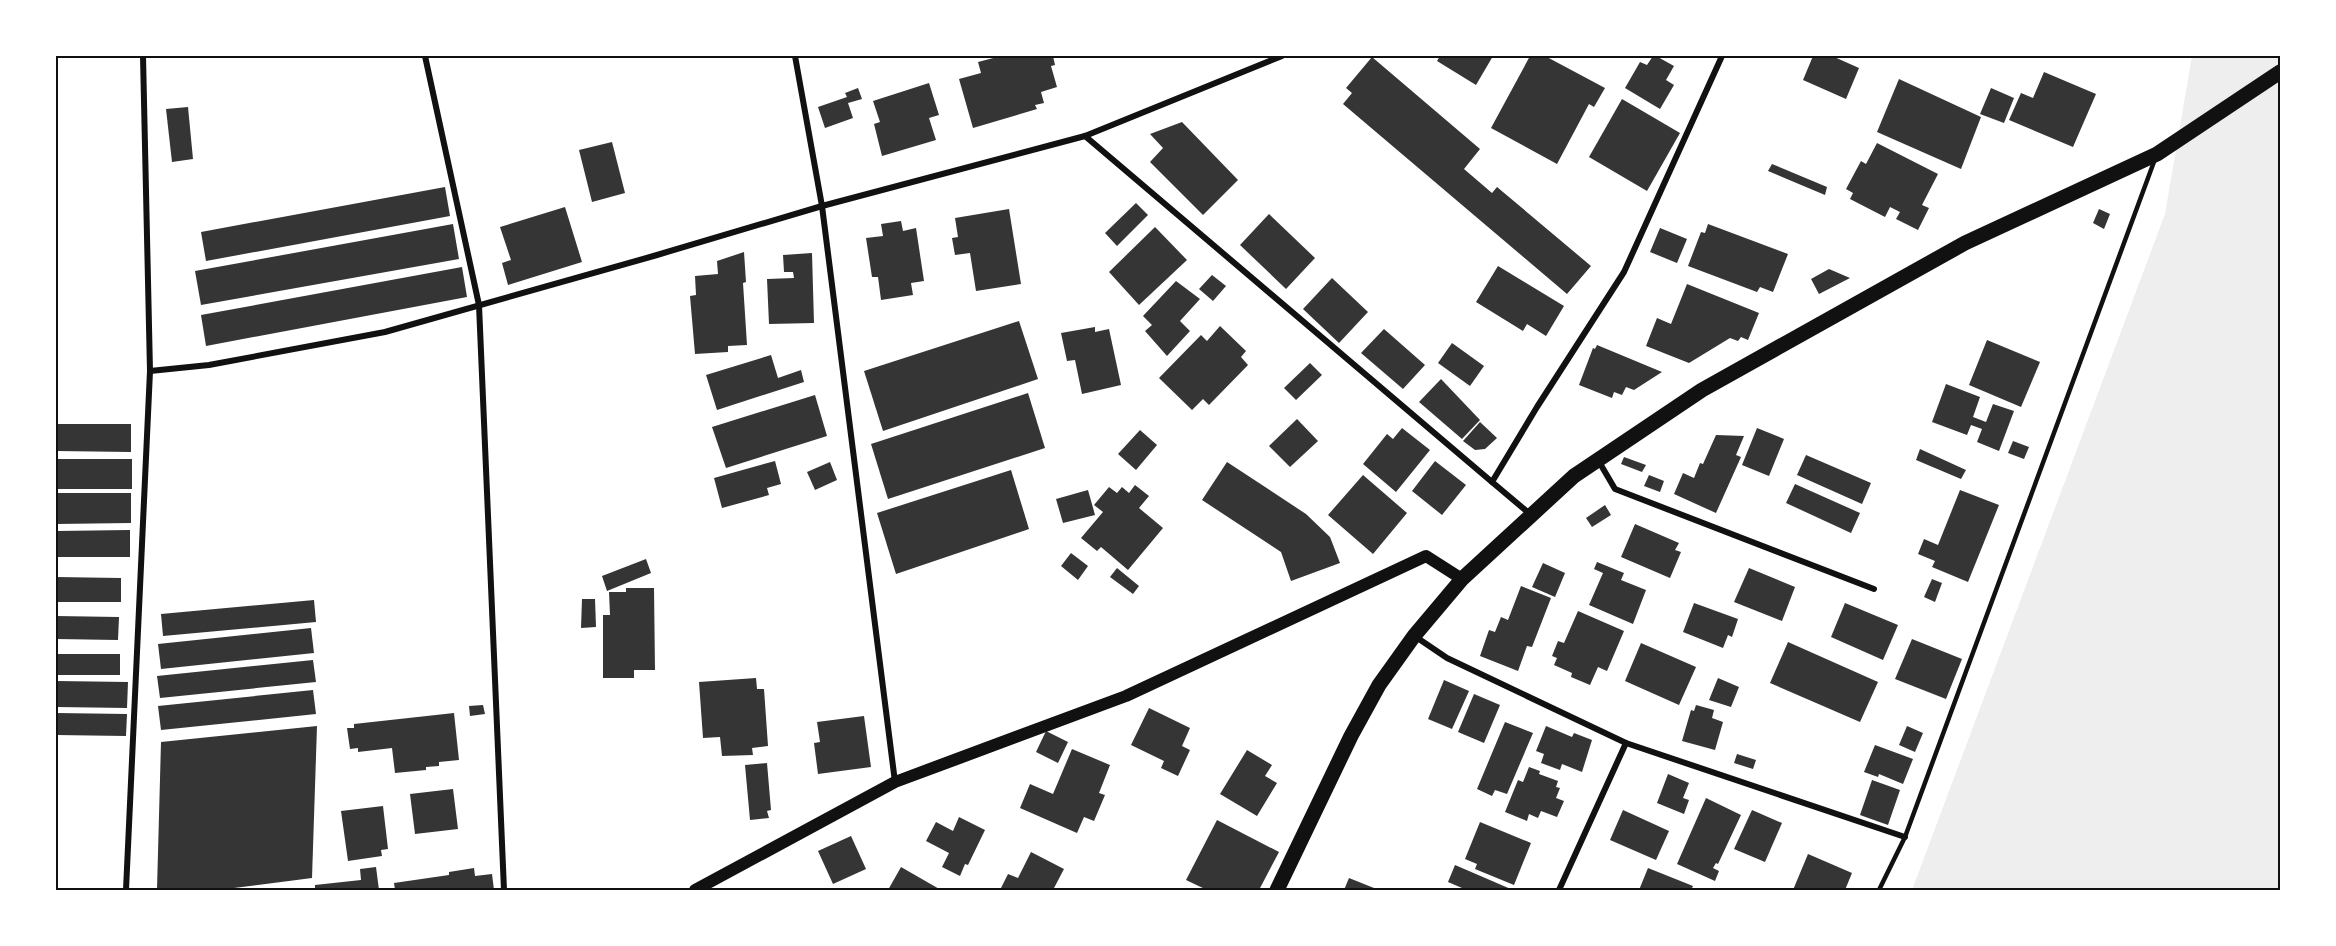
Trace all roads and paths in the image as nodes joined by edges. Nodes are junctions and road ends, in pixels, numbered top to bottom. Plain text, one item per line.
1 (143, 56) edge
2 (425, 56) edge
3 (795, 56) edge
4 (1282, 56) edge
5 (1722, 56) edge
6 (2280, 72) edge
7 (1086, 136) junction
8 (2157, 154) junction
9 (822, 206) junction
10 (478, 305) junction
11 (150, 371) junction
12 (1598, 460) junction
13 (1492, 482) junction
14 (1530, 514) junction
15 (1462, 579) junction
16 (1874, 589) dead end
17 (1414, 636) junction
18 (1626, 743) junction
19 (895, 782) junction
20 (1905, 837) junction
21 (126, 891) edge
22 (504, 891) edge
23 (695, 891) edge
24 (1277, 891) edge
25 (1559, 891) edge
26 (1880, 891) edge

1 - 11 street
2 - 10 street
3 - 9 street
4 - 7 street
5 - 13 street
6 - 8 main road
7 - 9 street
7 - 13 street
8 - 12 main road
8 - 20 lane
9 - 10 street
9 - 19 street
10 - 11 street
10 - 22 street
11 - 21 street
12 - 14 main road
12 - 16 street
13 - 14 street
14 - 15 main road
15 - 17 main road
15 - 19 main road
17 - 18 street
17 - 24 main road
18 - 20 street
18 - 25 street
19 - 23 main road
20 - 26 lane

